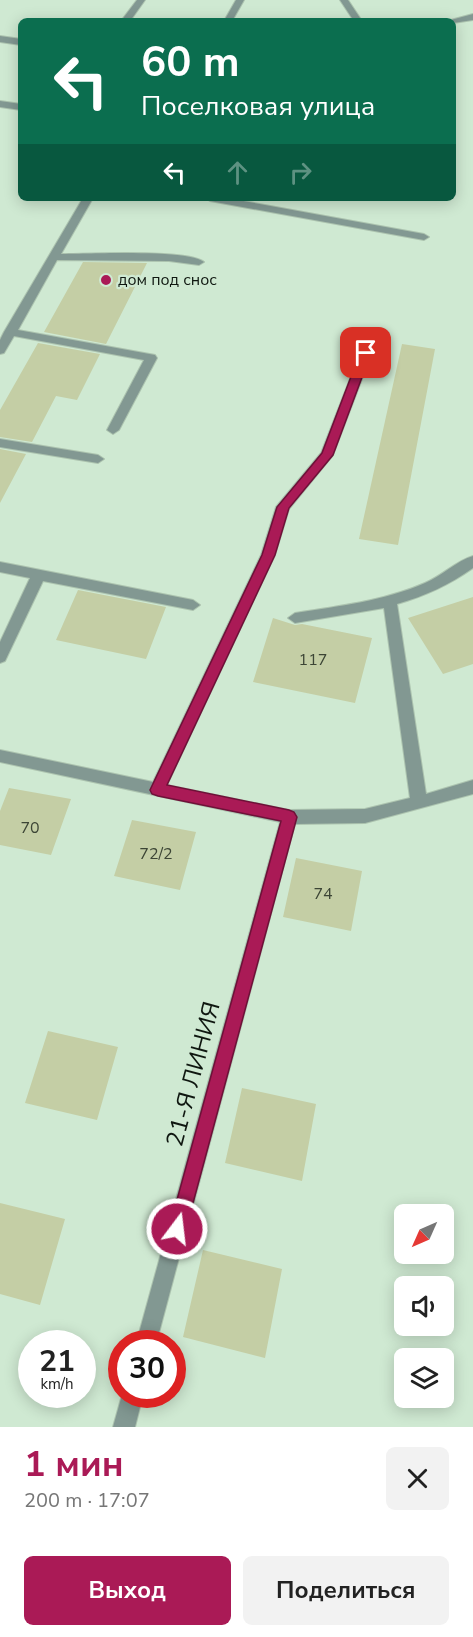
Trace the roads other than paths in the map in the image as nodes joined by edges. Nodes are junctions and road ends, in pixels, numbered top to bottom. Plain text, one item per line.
1 (141, 0) edge
2 (240, 0) edge
3 (344, 0) edge
4 (473, 17) edge
5 (127, 18) edge
6 (230, 18) edge
7 (356, 18) edge
8 (456, 20) edge
9 (0, 39) edge
10 (18, 42) edge
11 (0, 104) edge
12 (18, 107) edge
13 (86, 201) edge
14 (226, 201) edge
15 (424, 237) dead end
16 (54, 257) junction
17 (199, 262) dead end
18 (10, 332) junction
19 (0, 350) edge
20 (366, 353) dead end
21 (113, 430) dead end
22 (0, 442) edge
23 (98, 459) dead end
24 (473, 561) edge
25 (0, 567) edge
26 (39, 575) junction
27 (390, 603) junction
28 (193, 605) dead end
29 (295, 618) dead end
30 (0, 657) edge
31 (0, 756) edge
32 (473, 787) edge
33 (158, 790) junction
34 (419, 803) junction
35 (289, 817) junction
36 (150, 1330) edge
37 (129, 1408) edge
38 (124, 1427) edge

1 - 5 street
2 - 6 street
3 - 7 street
4 - 8 street
9 - 10 street
11 - 12 street
13 - 16 street
14 - 15 street
16 - 17 street
16 - 18 street
18 - 19 street
18 - 21 street
20 - 33 street
22 - 23 street
24 - 27 street
25 - 26 street
26 - 28 street
26 - 30 street
27 - 29 street
27 - 34 street
31 - 33 street
32 - 34 street
33 - 35 street
34 - 35 street
35 - 36 street, 21-Я ЛИНИЯ
37 - 38 street

